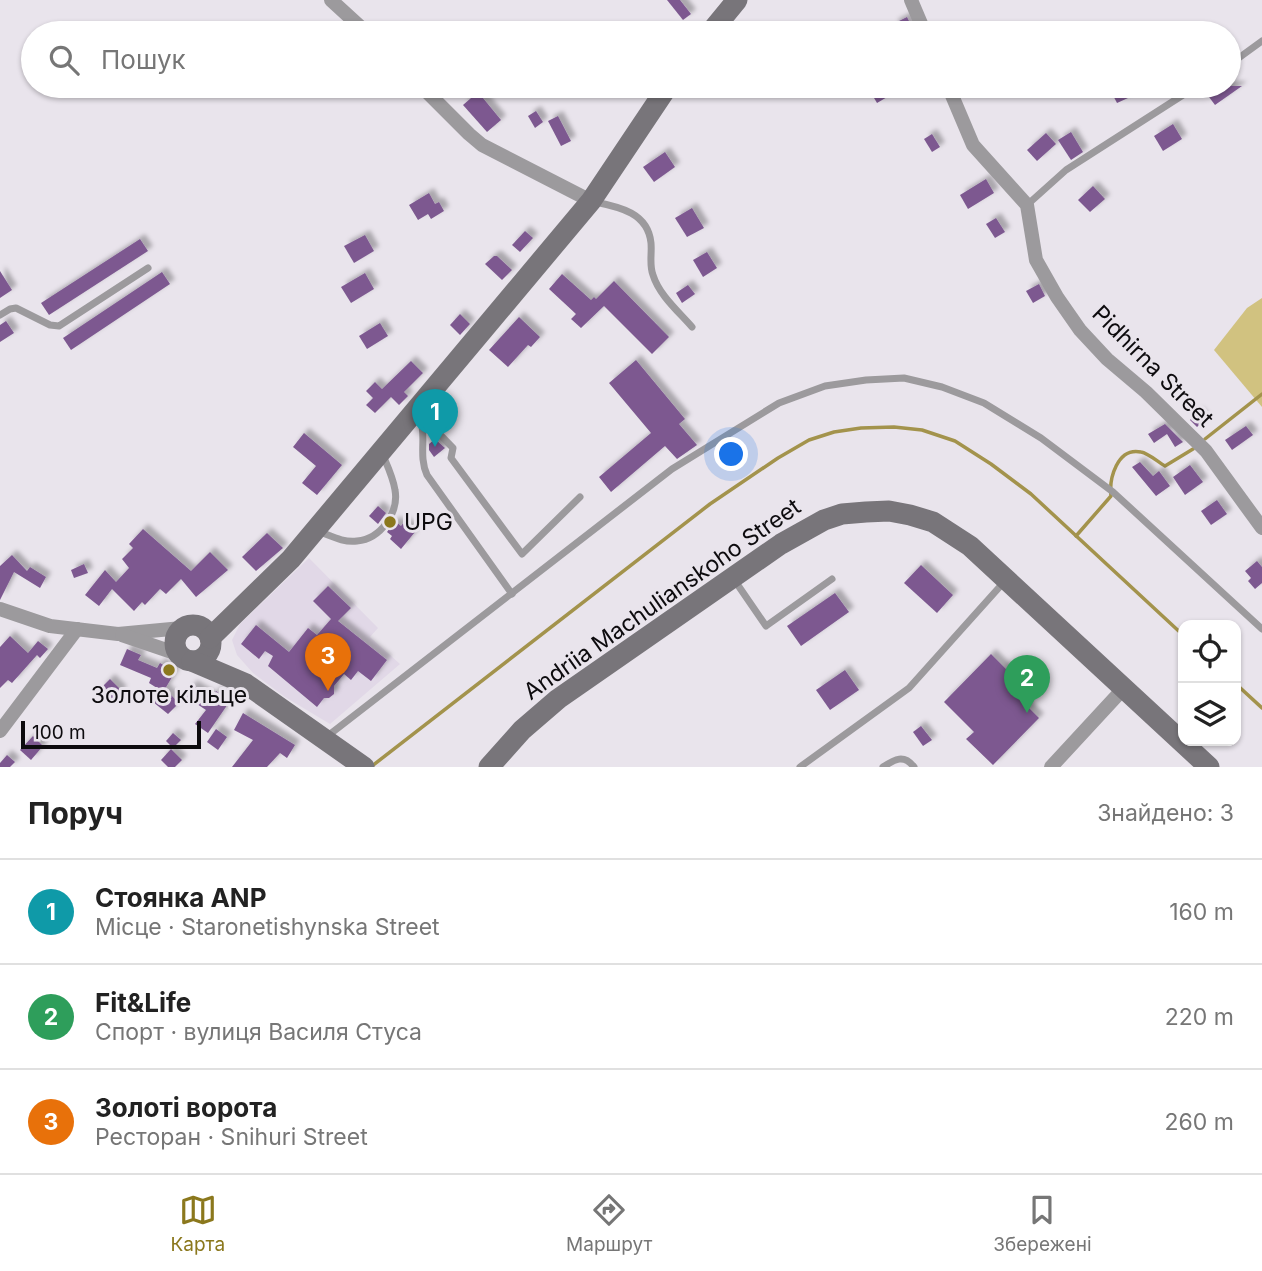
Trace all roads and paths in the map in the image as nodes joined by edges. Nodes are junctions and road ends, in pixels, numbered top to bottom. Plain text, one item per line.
1 (331, 0) edge
2 (737, 0) edge
3 (911, 0) edge
4 (354, 21) edge
5 (720, 21) edge
6 (920, 21) edge
7 (1262, 41) edge
8 (1241, 56) edge
9 (433, 98) edge
10 (660, 98) edge
11 (953, 98) edge
12 (1178, 98) edge
13 (591, 201) junction
14 (1027, 205) junction
15 (148, 268) dead end
16 (0, 315) edge
17 (692, 327) dead end
18 (416, 411) junction
19 (382, 452) junction
20 (580, 497) dead end
21 (1262, 528) edge
22 (316, 530) junction
23 (733, 578) junction
24 (832, 579) dead end
25 (1007, 579) junction
26 (512, 594) junction
27 (0, 609) edge
28 (236, 612) junction
29 (185, 626) junction
30 (77, 629) junction
31 (1262, 629) edge
32 (117, 634) junction
33 (210, 642) junction
34 (185, 658) junction
35 (246, 684) junction
36 (1125, 688) junction
37 (0, 731) edge
38 (325, 738) junction
39 (1203, 765) edge
40 (364, 767) edge
41 (489, 767) edge
42 (800, 767) edge
43 (883, 767) edge
44 (914, 767) edge
45 (1051, 767) edge

1 - 4 street
2 - 5 main road
3 - 6 street
7 - 8 lane
9 - 13 street
10 - 13 main road
11 - 14 street
12 - 14 lane
13 - 17 lane
13 - 18 main road
14 - 21 street, Pidhirna Street
15 - 16 lane
18 - 19 main road
18 - 20 lane
18 - 26 lane
19 - 22 main road
19 - 22 lane
22 - 28 main road
23 - 24 lane
23 - 25 main road, Andriia Machulianskoho Street
23 - 41 main road, Andriia Machulianskoho Street
25 - 36 main road, Andriia Machulianskoho Street
25 - 42 lane
26 - 31 lane
26 - 38 lane
27 - 30 street
28 - 29 main road
28 - 33 main road
29 - 32 street
29 - 33 main road
29 - 34 main road
30 - 32 street
30 - 37 street
32 - 34 street
33 - 34 main road
33 - 35 main road
34 - 35 main road
35 - 38 main road
36 - 39 main road, Andriia Machulianskoho Street
36 - 45 street
38 - 40 main road
43 - 44 lane

